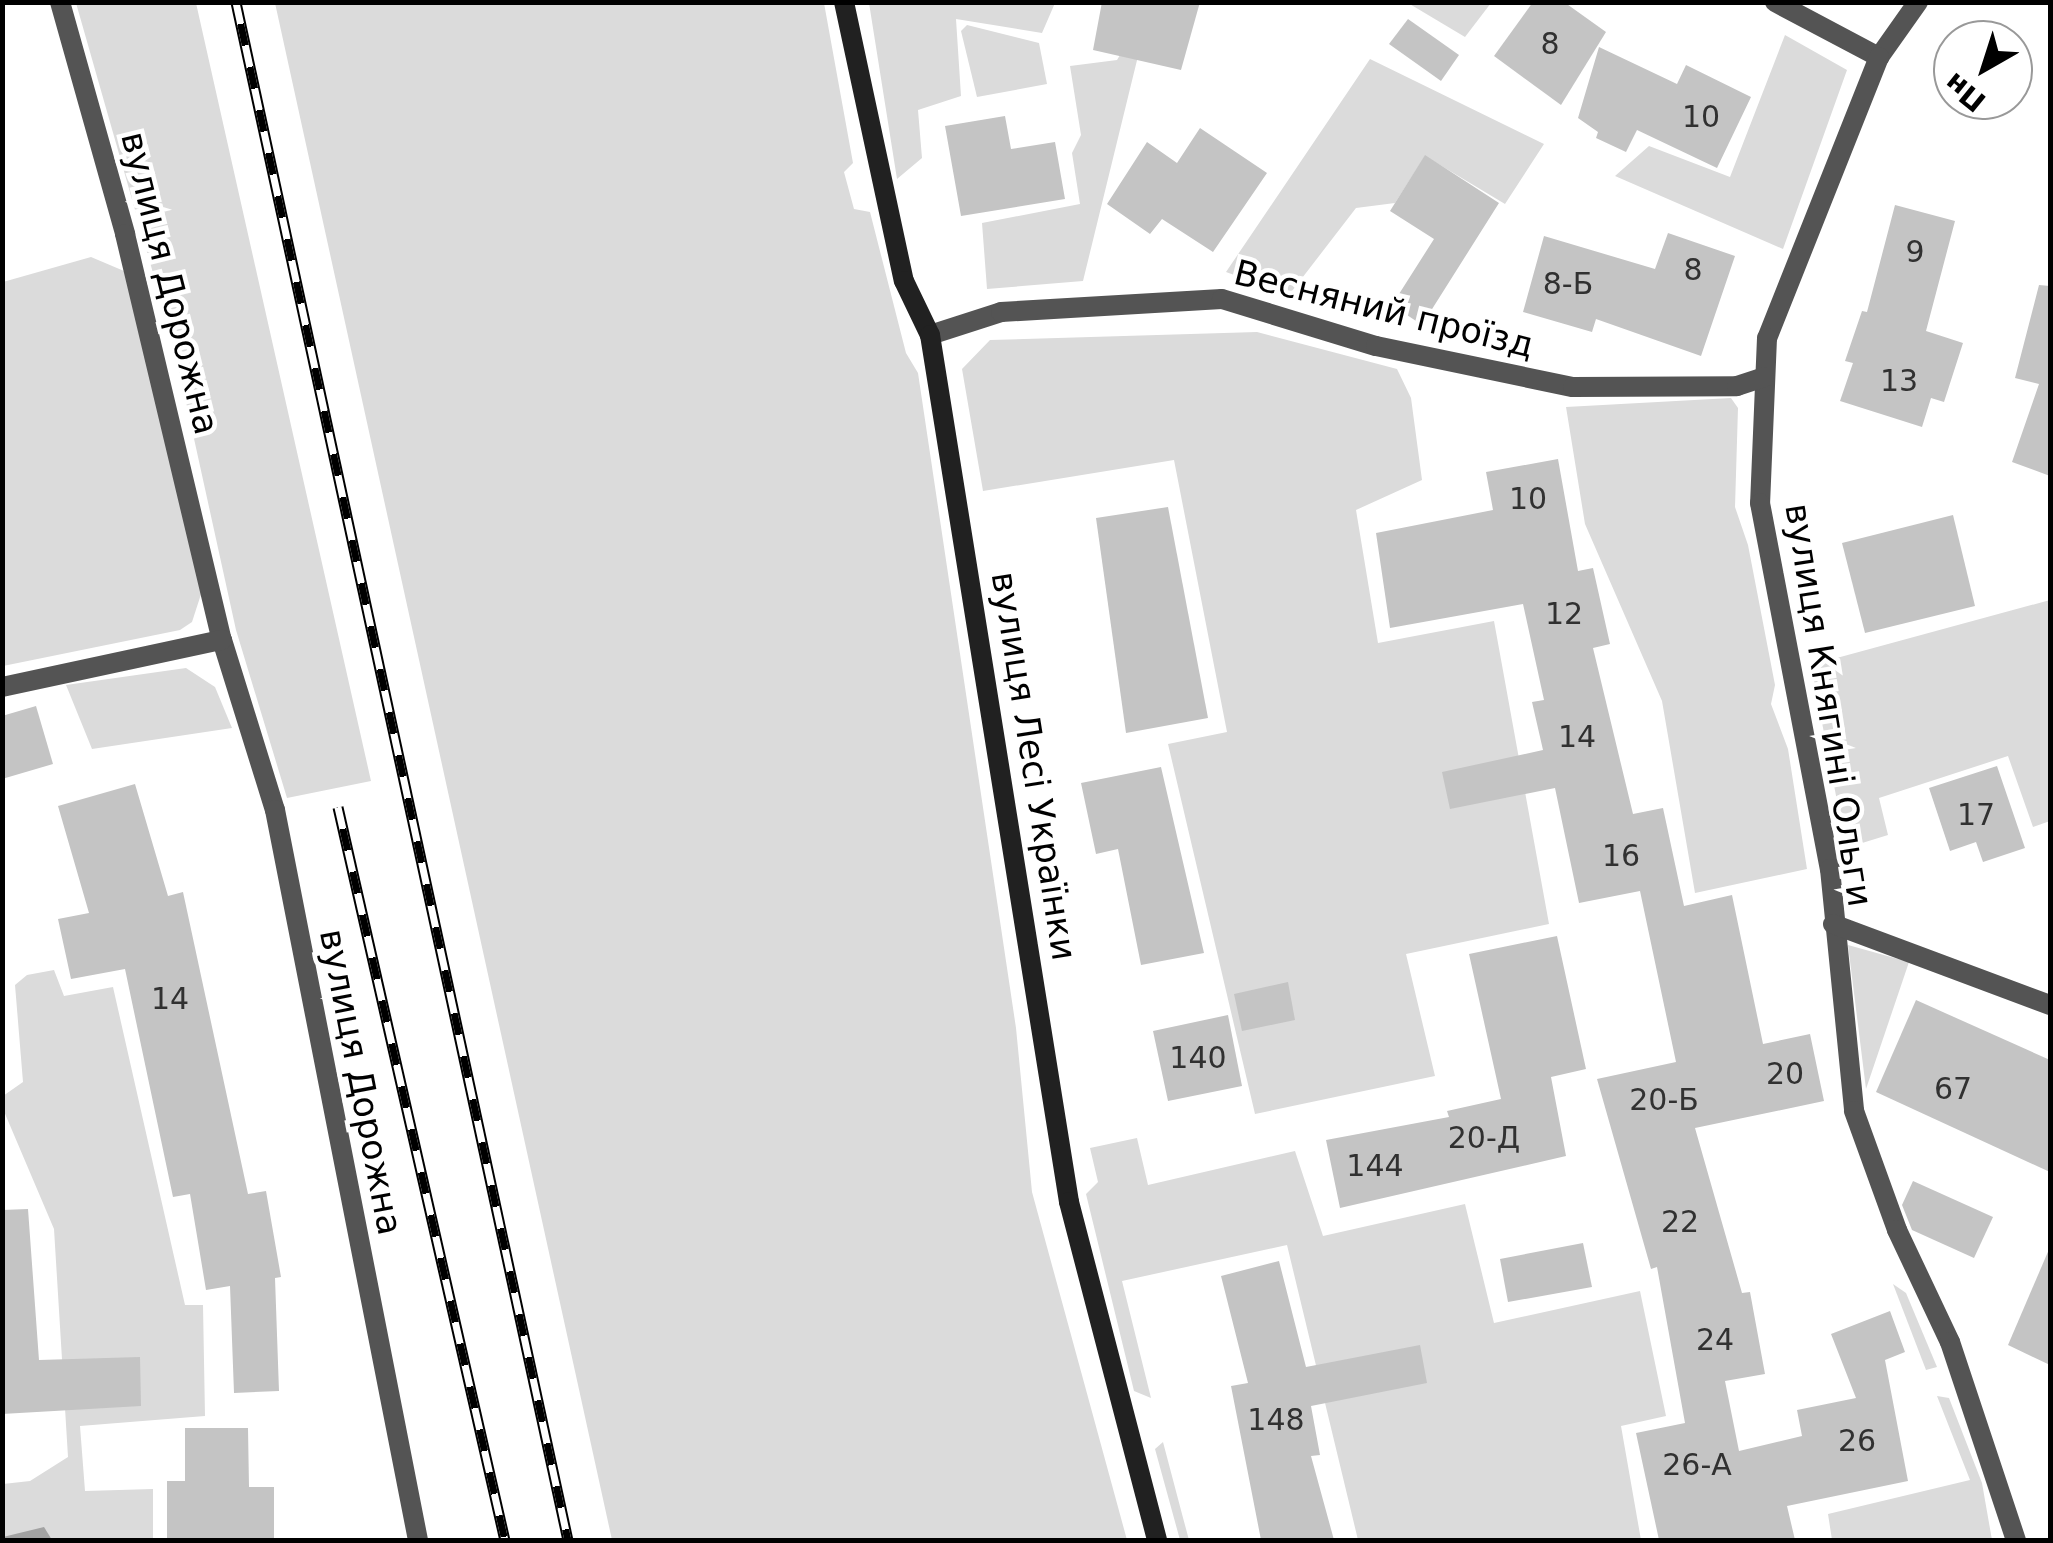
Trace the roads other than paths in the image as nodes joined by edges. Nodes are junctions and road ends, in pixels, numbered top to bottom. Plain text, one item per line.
1 (60, 2) edge
2 (844, 2) edge
3 (1775, 2) edge
4 (1918, 2) edge
5 (1878, 57) junction
6 (930, 335) junction
7 (1764, 378) junction
8 (222, 640) junction
9 (2, 687) edge
10 (1833, 924) junction
11 (2050, 1005) edge
12 (418, 1540) edge
13 (1157, 1540) edge
14 (2016, 1540) edge

1 - 8 street, вулиця Дорожна
2 - 6 street, вулиця Лесі Українки
3 - 5 street
4 - 5 street, вулиця Княгині Ольги
5 - 7 street, вулиця Княгині Ольги
6 - 7 street, Весняний проїзд
6 - 13 street, вулиця Лесі Українки
7 - 10 street, вулиця Княгині Ольги
8 - 9 street
8 - 12 street, вулиця Дорожна
10 - 11 street
10 - 14 street, вулиця Княгині Ольги

